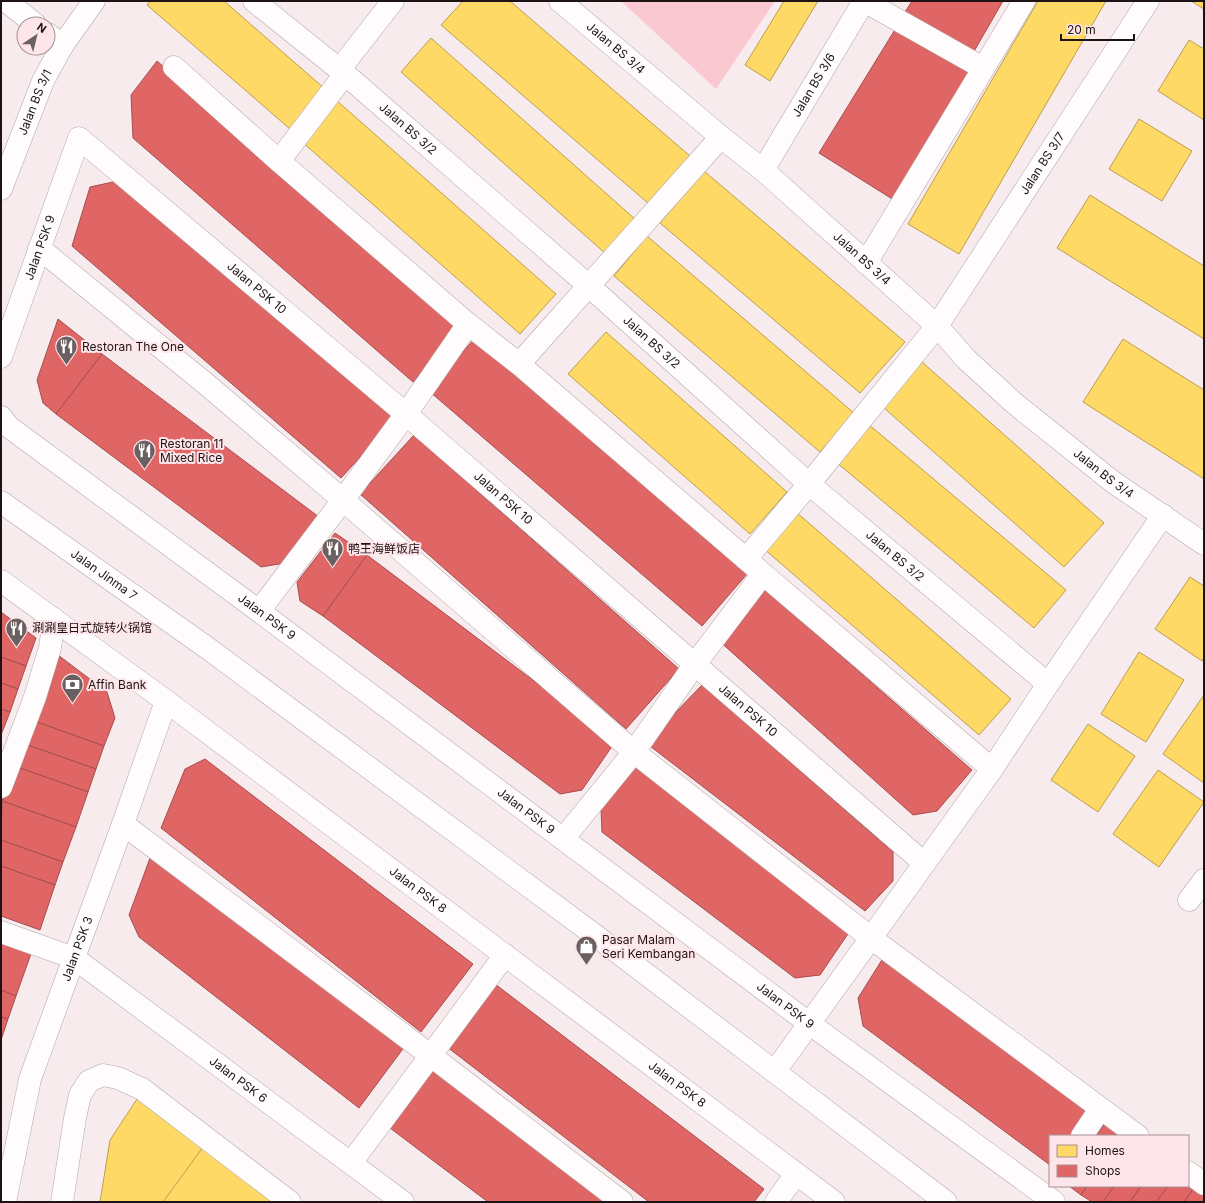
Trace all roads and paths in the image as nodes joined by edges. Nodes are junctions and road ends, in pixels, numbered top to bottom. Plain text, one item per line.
1 (6, 1) edge
2 (94, 1) edge
3 (254, 1) edge
4 (393, 1) edge
5 (560, 1) edge
6 (864, 1) edge
7 (1024, 1) edge
8 (1148, 1) edge
9 (25, 16) edge
10 (56, 39) edge
11 (50, 56) edge
12 (174, 67) dead end
13 (983, 68) junction
14 (342, 72) junction
15 (721, 137) junction
16 (78, 138) joint
17 (279, 161) junction
18 (763, 170) junction
19 (1, 189) edge
20 (39, 248) junction
21 (866, 262) junction
22 (589, 286) junction
23 (468, 324) junction
24 (937, 326) junction
25 (1, 357) edge
26 (519, 364) junction
27 (406, 414) junction
28 (1, 417) edge
29 (809, 484) junction
30 (343, 500) junction
31 (1, 502) edge
32 (1163, 515) junction
33 (1204, 544) edge
34 (746, 558) junction
35 (763, 574) junction
36 (1, 581) edge
37 (259, 611) junction
38 (54, 620) junction
39 (695, 664) junction
40 (1048, 684) junction
41 (166, 701) junction
42 (634, 752) junction
43 (992, 769) junction
44 (1, 787) edge
45 (124, 824) junction
46 (563, 839) junction
47 (924, 863) junction
48 (1204, 880) edge
49 (1190, 900) dead end
50 (1, 932) edge
51 (871, 938) junction
52 (505, 955) junction
53 (74, 958) junction
54 (810, 1024) junction
55 (430, 1055) junction
56 (775, 1071) junction
57 (1100, 1109) junction
58 (1083, 1135) edge
59 (1137, 1135) edge
60 (351, 1163) junction
61 (1189, 1173) edge
62 (796, 1174) junction
63 (1204, 1184) edge
64 (1049, 1194) edge
65 (5, 1202) edge
66 (62, 1202) edge
67 (290, 1202) edge
68 (404, 1202) edge
69 (622, 1202) edge
70 (776, 1202) edge
71 (834, 1202) edge
72 (946, 1202) edge

1 - 9 street
2 - 10 street, Jalan BS 3/1
3 - 14 street, Jalan BS 3/2
4 - 14 street
5 - 15 street, Jalan BS 3/4
6 - 13 street
6 - 18 street, Jalan BS 3/6
7 - 13 street
8 - 24 street, Jalan BS 3/7
11 - 19 street, Jalan BS 3/1
12 - 17 street
13 - 21 street
14 - 17 street
14 - 22 street, Jalan BS 3/2
15 - 18 street, Jalan BS 3/4
15 - 22 street
16 - 20 street, Jalan PSK 9
16 - 27 street, Jalan PSK 10
17 - 23 street
18 - 21 street, Jalan BS 3/4
20 - 25 street, Jalan PSK 9
20 - 30 street
21 - 24 street, Jalan BS 3/4
22 - 26 street
22 - 29 street, Jalan BS 3/2
23 - 26 street
23 - 27 street
24 - 29 street, Jalan BS 3/7
24 - 32 street, Jalan BS 3/4
26 - 34 street
27 - 30 street
27 - 39 street, Jalan PSK 10
28 - 37 street, Jalan PSK 9
29 - 34 street, Jalan BS 3/7
29 - 40 street, Jalan BS 3/2
30 - 37 street
30 - 42 street
31 - 56 street, Jalan Jinma 7
32 - 33 street, Jalan BS 3/4
32 - 40 street
34 - 35 street
35 - 39 street
35 - 43 street
36 - 38 street, Jalan PSK 8
37 - 46 street, Jalan PSK 9
38 - 41 street, Jalan PSK 8
38 - 44 street
39 - 42 street
39 - 47 street, Jalan PSK 10
40 - 43 street
41 - 45 street, Jalan PSK 3
41 - 52 street, Jalan PSK 8
42 - 46 street
42 - 51 street
43 - 47 street
45 - 53 street, Jalan PSK 3
45 - 55 street
46 - 54 street, Jalan PSK 9
47 - 51 street
48 - 49 street
50 - 53 street, Jalan PSK 6
51 - 54 street
51 - 57 street
52 - 55 street
52 - 62 street, Jalan PSK 8
53 - 60 street, Jalan PSK 6
53 - 65 street, Jalan PSK 3
54 - 56 street
54 - 64 street, Jalan PSK 9
55 - 60 street
55 - 69 street
56 - 72 street, Jalan Jinma 7
57 - 58 street
57 - 59 street
60 - 68 street, Jalan PSK 6
61 - 63 street
62 - 70 street
62 - 71 street, Jalan PSK 8
66 - 67 street

